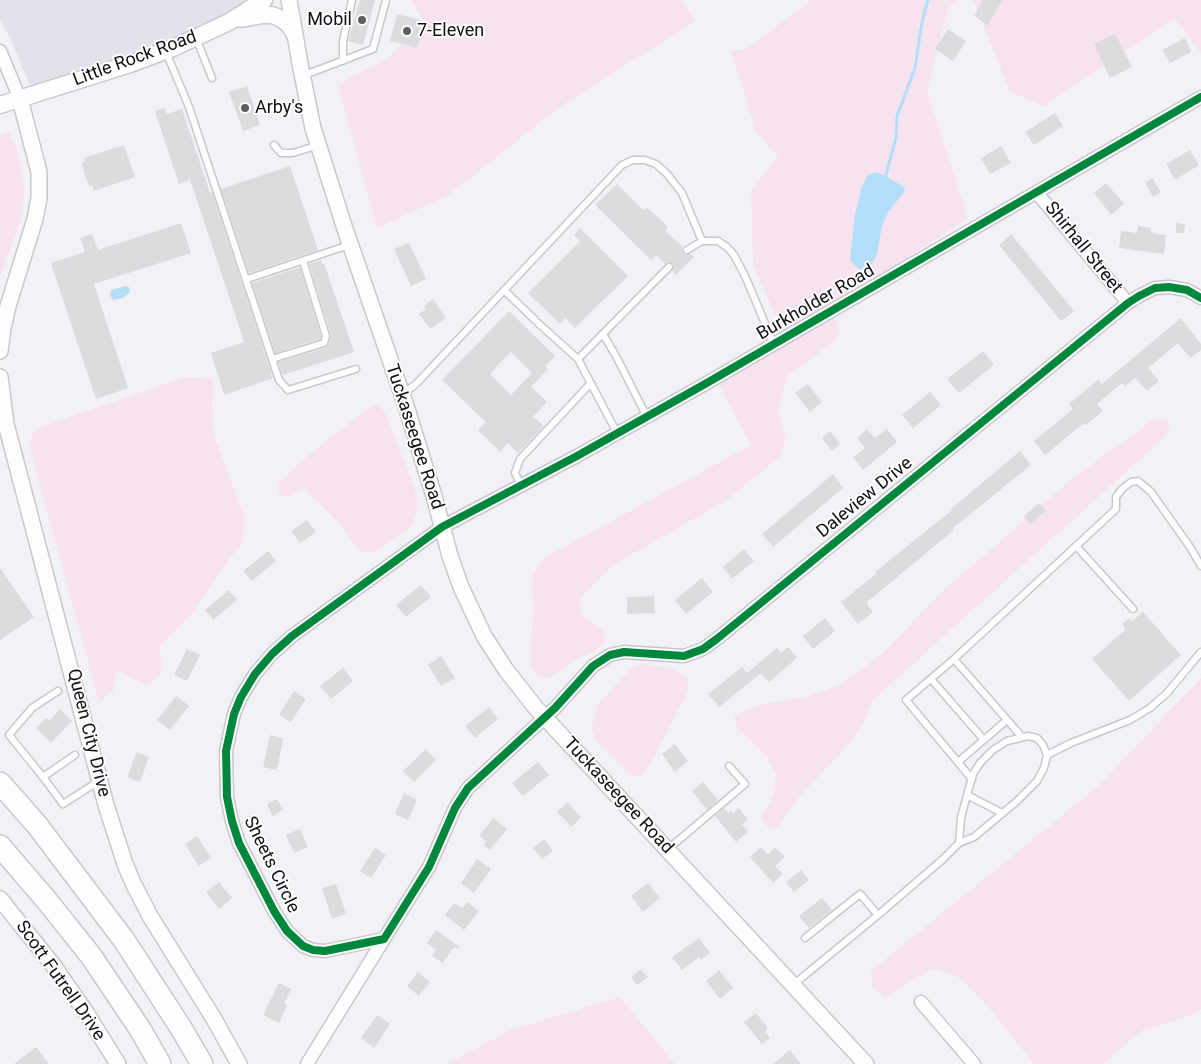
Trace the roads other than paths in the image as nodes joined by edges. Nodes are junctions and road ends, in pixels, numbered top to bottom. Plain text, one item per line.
1 (264, 0) edge
2 (289, 0) edge
3 (352, 0) edge
4 (386, 0) edge
5 (229, 22) junction
6 (294, 33) junction
7 (196, 38) junction
8 (165, 51) junction
9 (0, 52) edge
10 (343, 61) junction
11 (302, 76) junction
12 (212, 78) dead end
13 (1201, 97) edge
14 (20, 98) junction
15 (0, 105) edge
16 (274, 145) dead end
17 (319, 145) junction
18 (1037, 193) junction
19 (702, 241) junction
20 (351, 245) junction
21 (687, 250) dead end
22 (303, 260) junction
23 (669, 267) dead end
24 (247, 279) junction
25 (504, 290) junction
26 (1201, 298) edge
27 (1128, 303) junction
28 (603, 334) junction
29 (774, 345) junction
30 (0, 351) edge
31 (272, 359) junction
32 (578, 359) junction
33 (356, 368) dead end
34 (0, 377) edge
35 (590, 384) junction
36 (402, 395) junction
37 (647, 417) junction
38 (617, 433) junction
39 (521, 485) junction
40 (442, 527) junction
41 (1076, 546) junction
42 (1201, 566) edge
43 (1133, 610) dead end
44 (1201, 652) edge
45 (954, 659) junction
46 (931, 679) junction
47 (58, 692) dead end
48 (544, 717) junction
49 (1007, 720) junction
50 (1022, 737) junction
51 (984, 740) junction
52 (75, 755) dead end
53 (1047, 755) junction
54 (958, 762) junction
55 (729, 766) dead end
56 (43, 777) junction
57 (972, 779) junction
58 (100, 780) junction
59 (0, 783) edge
60 (967, 795) junction
61 (1002, 814) junction
62 (959, 842) junction
63 (0, 846) edge
64 (667, 850) junction
65 (0, 899) edge
66 (878, 915) junction
67 (805, 938) dead end
68 (384, 939) junction
69 (793, 985) junction
70 (920, 1002) dead end
71 (966, 1061) edge
72 (118, 1064) edge
73 (160, 1064) edge
74 (202, 1064) edge
75 (239, 1064) edge
76 (307, 1064) edge
77 (866, 1064) edge

1 - 5 main road, Little Rock Road
2 - 6 street, Tuckaseegee Road
3 - 10 lane
4 - 10 lane
5 - 6 main road
5 - 7 main road, Little Rock Road
6 - 11 street, Tuckaseegee Road
7 - 8 main road, Little Rock Road
7 - 12 lane
8 - 14 main road, Little Rock Road
8 - 24 lane
9 - 14 street
10 - 11 lane
11 - 17 street, Tuckaseegee Road
13 - 18 street, Burkholder Road
14 - 15 main road, Little Rock Road
14 - 30 street
16 - 17 lane
17 - 20 street, Tuckaseegee Road
18 - 27 street, Shirhall Street
18 - 29 street, Burkholder Road
19 - 21 lane
19 - 25 lane
19 - 29 lane
20 - 22 lane
20 - 36 street, Tuckaseegee Road
22 - 24 lane
22 - 31 lane
23 - 28 lane
24 - 31 lane
25 - 32 lane
25 - 36 lane
26 - 27 street, Daleview Drive
27 - 48 street, Daleview Drive
28 - 32 lane
28 - 37 lane
29 - 37 street, Burkholder Road
31 - 33 lane
32 - 35 lane
34 - 58 street, Queen City Drive
35 - 38 lane
35 - 39 lane
36 - 40 street, Tuckaseegee Road
37 - 38 street, Burkholder Road
38 - 39 street, Burkholder Road
39 - 40 street, Burkholder Road
40 - 48 street, Tuckaseegee Road
40 - 68 street, Sheets Circle
41 - 42 lane
41 - 43 lane
41 - 45 lane
44 - 53 lane
45 - 46 lane
45 - 49 lane
46 - 51 lane
46 - 54 lane
47 - 56 lane
48 - 64 street, Tuckaseegee Road
48 - 68 street
49 - 50 lane
49 - 51 lane
50 - 53 lane
50 - 57 lane
51 - 54 lane
52 - 56 lane
53 - 61 lane
54 - 57 lane
55 - 64 lane
56 - 58 lane
57 - 60 lane
58 - 75 street, Queen City Drive
59 - 74 highway
60 - 61 lane
60 - 62 lane
61 - 62 lane
62 - 66 lane
63 - 73 highway
64 - 69 street, Tuckaseegee Road
65 - 72 street, Scott Futrell Drive
66 - 67 lane
66 - 69 lane
68 - 76 street
69 - 77 street, Tuckaseegee Road
70 - 71 street

